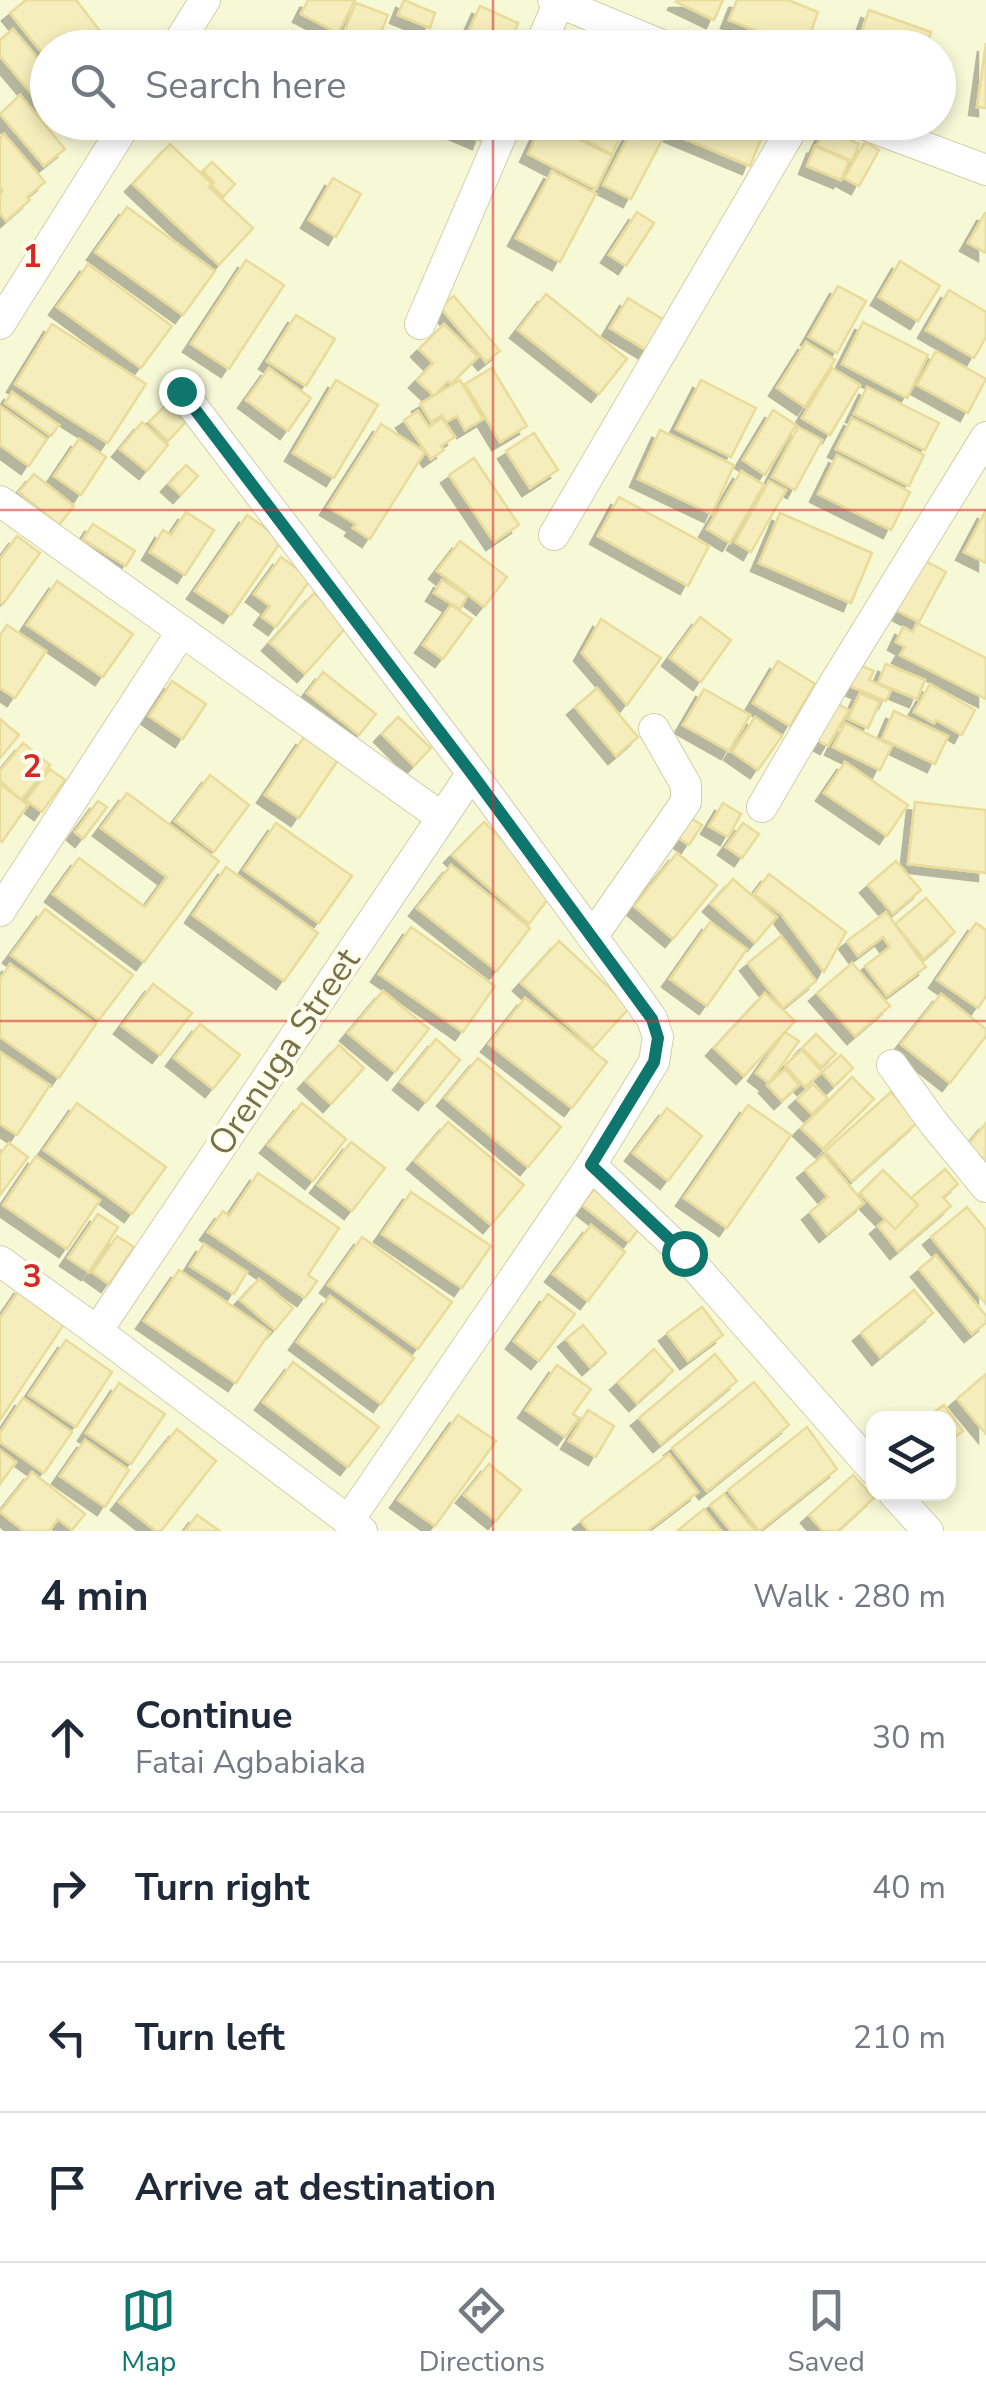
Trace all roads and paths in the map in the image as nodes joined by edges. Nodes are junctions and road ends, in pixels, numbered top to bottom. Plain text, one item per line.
1 (205, 0) edge
2 (556, 1) edge
3 (186, 30) edge
4 (546, 30) edge
5 (626, 30) edge
6 (116, 140) edge
7 (499, 140) edge
8 (785, 140) edge
9 (906, 140) edge
10 (986, 170) edge
11 (0, 324) edge
12 (420, 324) dead end
13 (181, 391) dead end
14 (986, 436) edge
15 (0, 501) edge
16 (554, 535) dead end
17 (182, 631) junction
18 (654, 729) dead end
19 (472, 774) junction
20 (762, 807) dead end
21 (442, 817) junction
22 (0, 911) edge
23 (592, 937) junction
24 (892, 1065) dead end
25 (591, 1165) junction
26 (986, 1187) edge
27 (0, 1261) edge
28 (96, 1331) junction
29 (866, 1461) edge
30 (900, 1501) edge
31 (355, 1526) edge
32 (928, 1531) edge

1 - 3 street
2 - 4 street
2 - 5 street
6 - 11 street
7 - 12 street
8 - 16 street
9 - 10 street
13 - 19 street
14 - 20 street
15 - 17 street
17 - 21 street
17 - 22 street
18 - 23 street
19 - 21 street, Orenuga Street
19 - 23 street
21 - 28 street, Orenuga Street
23 - 25 street
24 - 26 street
25 - 29 street
25 - 31 street
27 - 28 street
28 - 31 street
30 - 32 street

